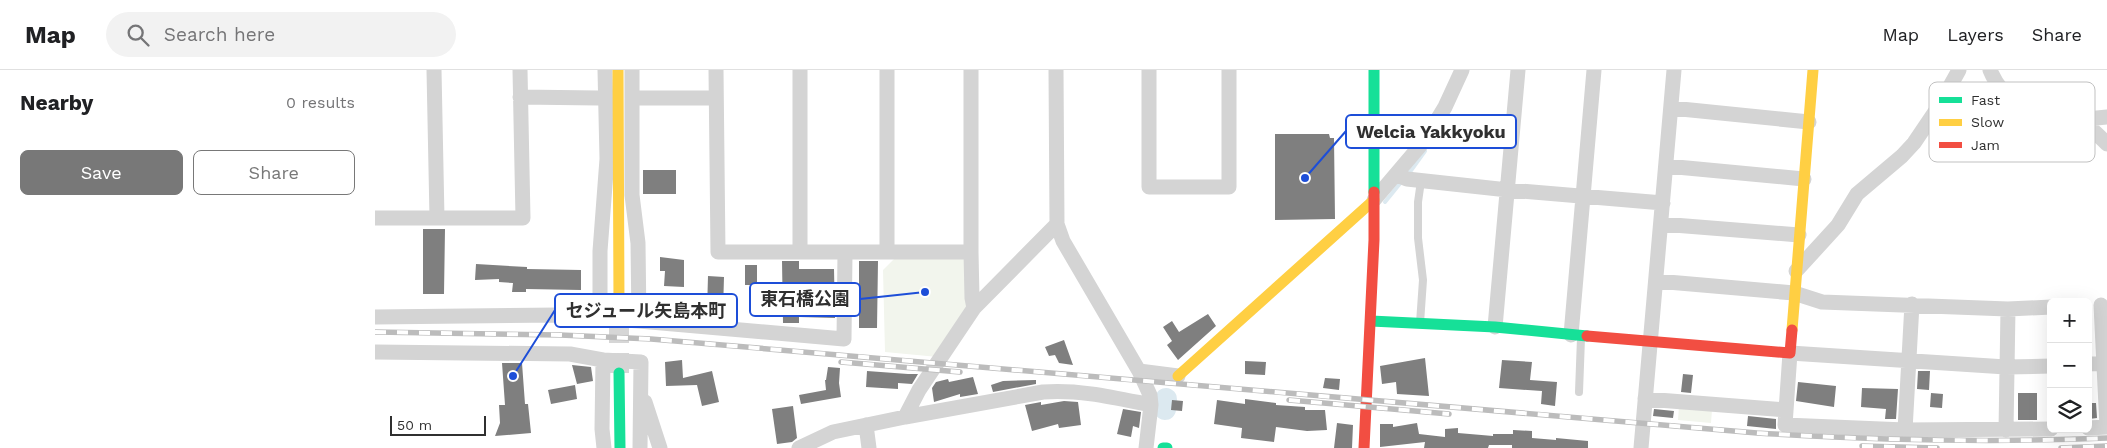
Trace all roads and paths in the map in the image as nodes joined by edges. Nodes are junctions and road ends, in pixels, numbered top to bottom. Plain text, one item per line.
1 (434, 70) edge
2 (520, 70) edge
3 (605, 70) edge
4 (618, 70) edge
5 (632, 70) edge
6 (716, 70) edge
7 (800, 70) edge
8 (887, 70) edge
9 (971, 70) edge
10 (1056, 70) edge
11 (1149, 70) edge
12 (1229, 70) edge
13 (1373, 70) edge
14 (1462, 70) edge
15 (1518, 70) edge
16 (1594, 70) edge
17 (1674, 70) edge
18 (1813, 70) edge
19 (1959, 70) edge
20 (1989, 70) edge
21 (1952, 82) edge
22 (1996, 82) edge
23 (521, 97) junction
24 (598, 98) dead end
25 (632, 98) junction
26 (716, 98) junction
27 (1671, 108) junction
28 (1929, 121) edge
29 (1809, 122) junction
30 (2095, 132) edge
31 (2107, 144) edge
32 (1666, 166) junction
33 (1407, 178) junction
34 (1804, 179) junction
35 (1508, 190) junction
36 (1583, 197) junction
37 (1374, 200) junction
38 (1663, 203) junction
39 (375, 218) edge
40 (437, 218) junction
41 (1057, 224) junction
42 (1661, 224) junction
43 (1799, 235) junction
44 (800, 252) junction
45 (887, 252) junction
46 (971, 252) junction
47 (845, 253) junction
48 (1796, 271) junction
49 (1656, 281) junction
50 (1794, 293) junction
51 (1911, 304) junction
52 (2099, 305) edge
53 (619, 306) tunnel mouth
54 (2047, 307) edge
55 (974, 308) junction
56 (2008, 309) junction
57 (375, 317) edge
58 (600, 317) junction
59 (639, 321) junction
60 (1371, 321) junction
61 (1420, 323) junction
62 (1495, 327) junction
63 (1576, 335) junction
64 (1651, 343) junction
65 (375, 352) edge
66 (1789, 354) junction
67 (603, 360) junction
68 (1909, 362) junction
69 (2106, 363) edge
70 (2092, 364) edge
71 (2047, 366) edge
72 (2006, 367) junction
73 (1139, 371) junction
74 (619, 373) tunnel mouth
75 (1178, 376) joint
76 (641, 391) junction
77 (1579, 392) dead end
78 (1645, 399) junction
79 (1151, 405) junction
80 (1786, 410) junction
81 (905, 417) junction
82 (866, 425) junction
83 (2107, 427) edge
84 (2092, 428) edge
85 (2047, 429) edge
86 (1905, 430) junction
87 (2006, 430) junction
88 (604, 448) edge
89 (620, 448) edge
90 (640, 448) edge
91 (660, 448) edge
92 (799, 448) edge
93 (869, 448) edge
94 (1146, 448) edge
95 (1364, 448) edge
96 (1641, 448) edge

1 - 40 street
2 - 23 street
3 - 58 street
4 - 53 street
5 - 25 street
6 - 26 street
7 - 44 street
8 - 45 street
9 - 46 street
10 - 41 street
11 - 12 street
13 - 37 street
14 - 33 street
15 - 35 street
16 - 36 street
17 - 27 street
18 - 29 street
19 - 21 street
20 - 22 street
23 - 24 street
23 - 40 street
25 - 26 street
25 - 59 street
26 - 44 street
27 - 29 street
27 - 32 street
28 - 48 street
29 - 34 street
30 - 31 street
32 - 34 street
32 - 38 street
33 - 35 street
33 - 37 street
33 - 61 lane
34 - 43 street
35 - 36 street
35 - 62 street
36 - 38 street
36 - 63 street
37 - 60 street
37 - 75 street
38 - 42 street
39 - 40 street
41 - 55 street
41 - 73 street
42 - 43 street
42 - 49 street
43 - 48 street
44 - 47 street
45 - 46 street
45 - 47 street
46 - 55 street
47 - 59 street
48 - 50 street
49 - 50 street
49 - 64 street
50 - 51 street
50 - 66 street
51 - 56 street
51 - 68 street
52 - 69 street
54 - 56 street
55 - 81 street
56 - 72 street
57 - 58 street
58 - 59 street
60 - 61 street
60 - 95 street
61 - 62 street
62 - 63 street
63 - 64 street
63 - 77 lane
64 - 66 street
64 - 78 street
65 - 67 street
66 - 68 street
66 - 80 street
67 - 76 street
67 - 88 street
68 - 72 street
68 - 86 street
69 - 70 street
69 - 83 street
71 - 72 street
72 - 87 street
73 - 75 street
73 - 79 street
74 - 89 street
76 - 90 street
76 - 91 street
78 - 80 street
78 - 96 street
79 - 81 street
79 - 94 street
80 - 86 street
81 - 82 street
82 - 92 street
82 - 93 street
83 - 84 street
85 - 87 street
86 - 87 street

